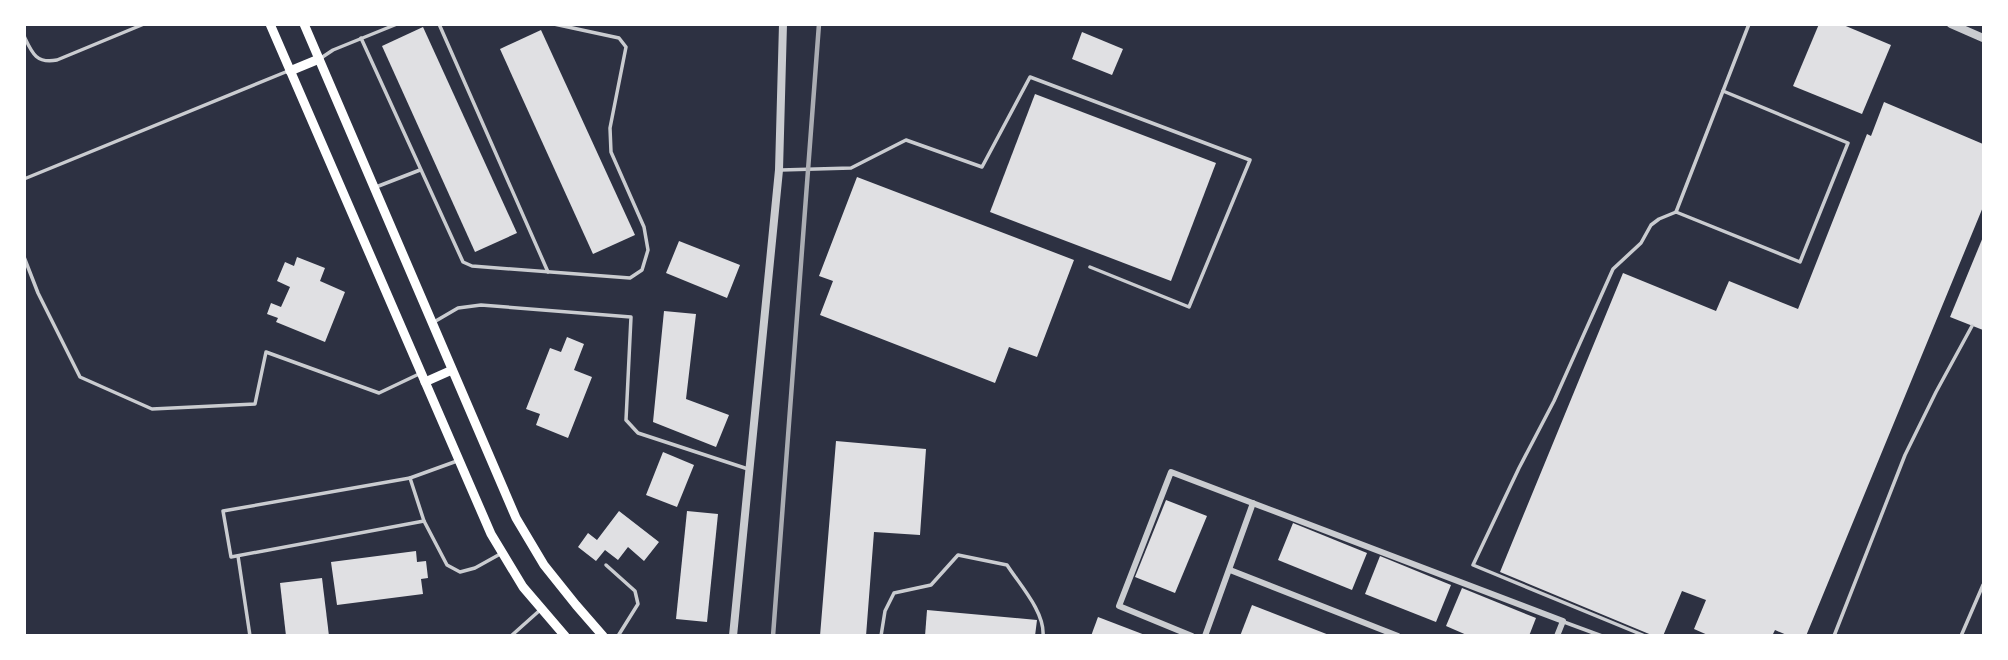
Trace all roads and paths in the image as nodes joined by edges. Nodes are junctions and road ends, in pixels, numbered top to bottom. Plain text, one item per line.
1 (144, 24) edge
2 (270, 24) edge
3 (304, 24) edge
4 (397, 24) edge
5 (439, 24) edge
6 (554, 24) edge
7 (783, 24) edge
8 (1749, 24) edge
9 (1951, 24) edge
10 (24, 36) edge
11 (361, 38) junction
12 (1983, 38) edge
13 (319, 59) junction
14 (290, 71) junction
15 (1723, 91) junction
16 (420, 170) junction
17 (779, 170) junction
18 (24, 179) edge
19 (374, 188) junction
20 (1676, 212) junction
21 (24, 257) edge
22 (1090, 267) dead end
23 (548, 272) junction
24 (433, 323) junction
25 (1972, 326) dead end
26 (452, 370) junction
27 (423, 378) junction
28 (459, 460) junction
29 (750, 470) junction
30 (410, 478) junction
31 (1253, 503) junction
32 (424, 521) junction
33 (502, 554) junction
34 (238, 556) junction
35 (606, 565) dead end
36 (1230, 570) junction
37 (1983, 585) edge
38 (541, 609) junction
39 (1563, 621) junction
40 (250, 635) edge
41 (511, 635) edge
42 (565, 635) edge
43 (603, 635) edge
44 (618, 635) edge
45 (733, 635) edge
46 (881, 635) edge
47 (1043, 635) edge
48 (1192, 635) edge
49 (1205, 635) edge
50 (1398, 635) edge
51 (1557, 635) edge
52 (1602, 635) edge
53 (1645, 635) edge
54 (1834, 635) edge
55 (1961, 635) edge

1 - 10 lane
2 - 14 main road
3 - 13 main road
4 - 11 lane
5 - 23 lane
6 - 23 lane
7 - 17 street
8 - 15 lane
9 - 12 street
11 - 13 lane
11 - 16 lane
13 - 14 main road
13 - 19 main road
14 - 18 lane
14 - 27 main road
15 - 20 lane
15 - 20 lane
16 - 19 lane
16 - 23 lane
17 - 22 lane
17 - 29 street
19 - 24 main road
20 - 53 lane
21 - 27 lane
24 - 26 main road
24 - 29 lane
25 - 54 lane
26 - 27 main road
26 - 43 main road
27 - 28 main road
28 - 30 lane
28 - 33 main road
29 - 45 street
30 - 32 lane
30 - 34 lane
31 - 36 street
31 - 39 street
31 - 48 street
32 - 33 lane
32 - 34 lane
33 - 38 main road
34 - 40 lane
35 - 44 lane
36 - 49 street
36 - 50 street
37 - 55 lane
38 - 41 lane
38 - 42 main road
39 - 51 street
39 - 52 lane
46 - 47 lane

